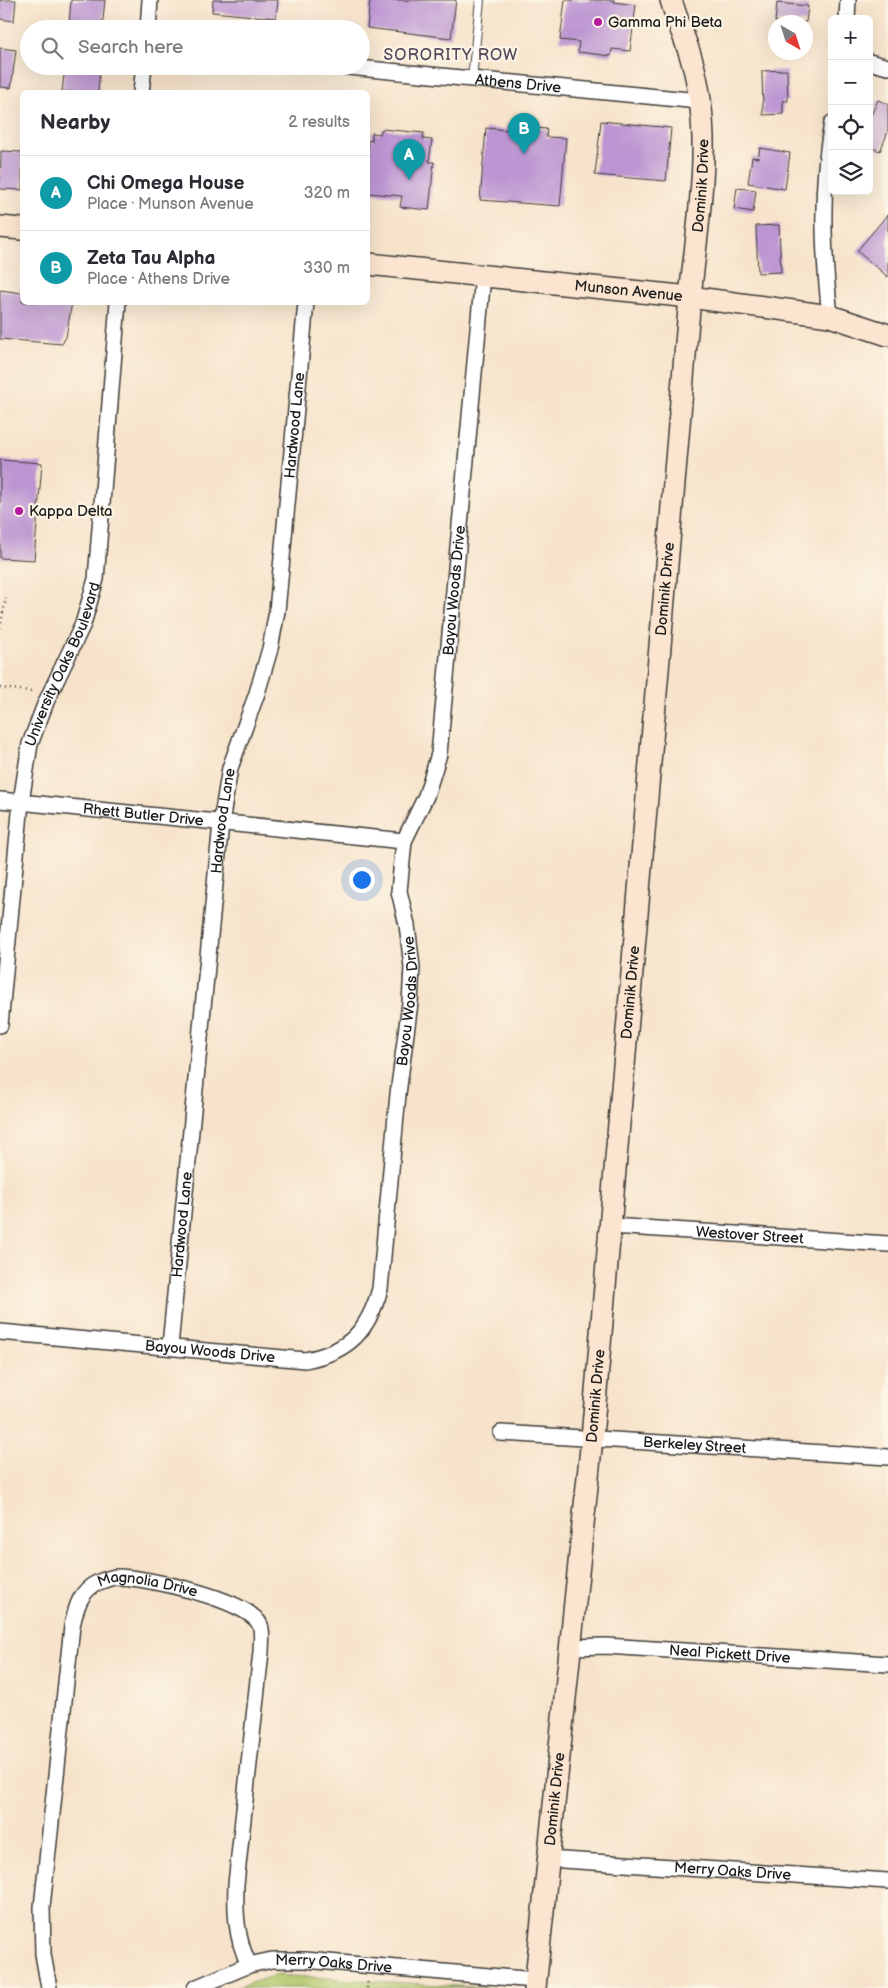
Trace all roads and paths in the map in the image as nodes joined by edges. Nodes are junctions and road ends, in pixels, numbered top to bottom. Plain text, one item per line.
1 (150, 0) edge
2 (480, 0) edge
3 (671, 0) edge
4 (848, 0) edge
5 (847, 15) edge
6 (149, 20) edge
7 (873, 63) edge
8 (888, 68) edge
9 (370, 69) edge
10 (143, 75) edge
11 (472, 79) junction
12 (141, 90) edge
13 (699, 101) junction
14 (829, 150) edge
15 (0, 227) edge
16 (20, 229) edge
17 (370, 264) edge
18 (483, 275) junction
19 (690, 297) junction
20 (118, 305) edge
21 (306, 305) edge
22 (830, 316) junction
23 (888, 335) edge
24 (6, 598) dead end
25 (0, 628) edge
26 (0, 688) edge
27 (30, 691) dead end
28 (0, 800) edge
29 (21, 802) junction
30 (221, 823) junction
31 (404, 841) junction
32 (0, 1025) edge
33 (611, 1226) junction
34 (888, 1244) edge
35 (0, 1332) edge
36 (170, 1346) junction
37 (501, 1433) dead end
38 (592, 1438) junction
39 (888, 1457) edge
40 (571, 1647) junction
41 (888, 1664) edge
42 (548, 1859) junction
43 (888, 1881) edge
44 (249, 1965) junction
45 (368, 1977) dead end
46 (535, 1984) edge
47 (49, 1988) edge
48 (195, 1988) edge
49 (368, 1988) edge

1 - 6 street
2 - 11 lane
3 - 13 street, Dominik Drive
4 - 5 street
7 - 8 street
9 - 11 street, Athens Drive
10 - 12 street
11 - 13 street, Athens Drive
13 - 19 street, Dominik Drive
14 - 22 street
15 - 16 street
17 - 18 street, Munson Avenue
18 - 19 street, Munson Avenue
18 - 31 street, Bayou Woods Drive
19 - 22 street, Munson Avenue
19 - 33 street, Dominik Drive
20 - 29 street, University Oaks Boulevard
21 - 30 street, Hardwood Lane
22 - 23 street, Munson Avenue
24 - 25 path
26 - 27 path
28 - 29 street, Rhett Butler Drive
29 - 30 street, Rhett Butler Drive
29 - 32 street, University Oaks Boulevard
30 - 31 street, Rhett Butler Drive
30 - 36 street, Hardwood Lane
31 - 36 street, Bayou Woods Drive
33 - 34 street, Westover Street
33 - 38 street, Dominik Drive
35 - 36 street, Bayou Woods Drive
37 - 38 street, Berkeley Street
38 - 39 street, Berkeley Street
38 - 40 street, Dominik Drive
40 - 41 street, Neal Pickett Drive
40 - 42 street, Dominik Drive
42 - 43 street, Merry Oaks Drive
42 - 46 street, Dominik Drive
44 - 46 street, Merry Oaks Drive
44 - 47 street, Magnolia Drive
44 - 48 street, Merry Oaks Drive
45 - 49 path

